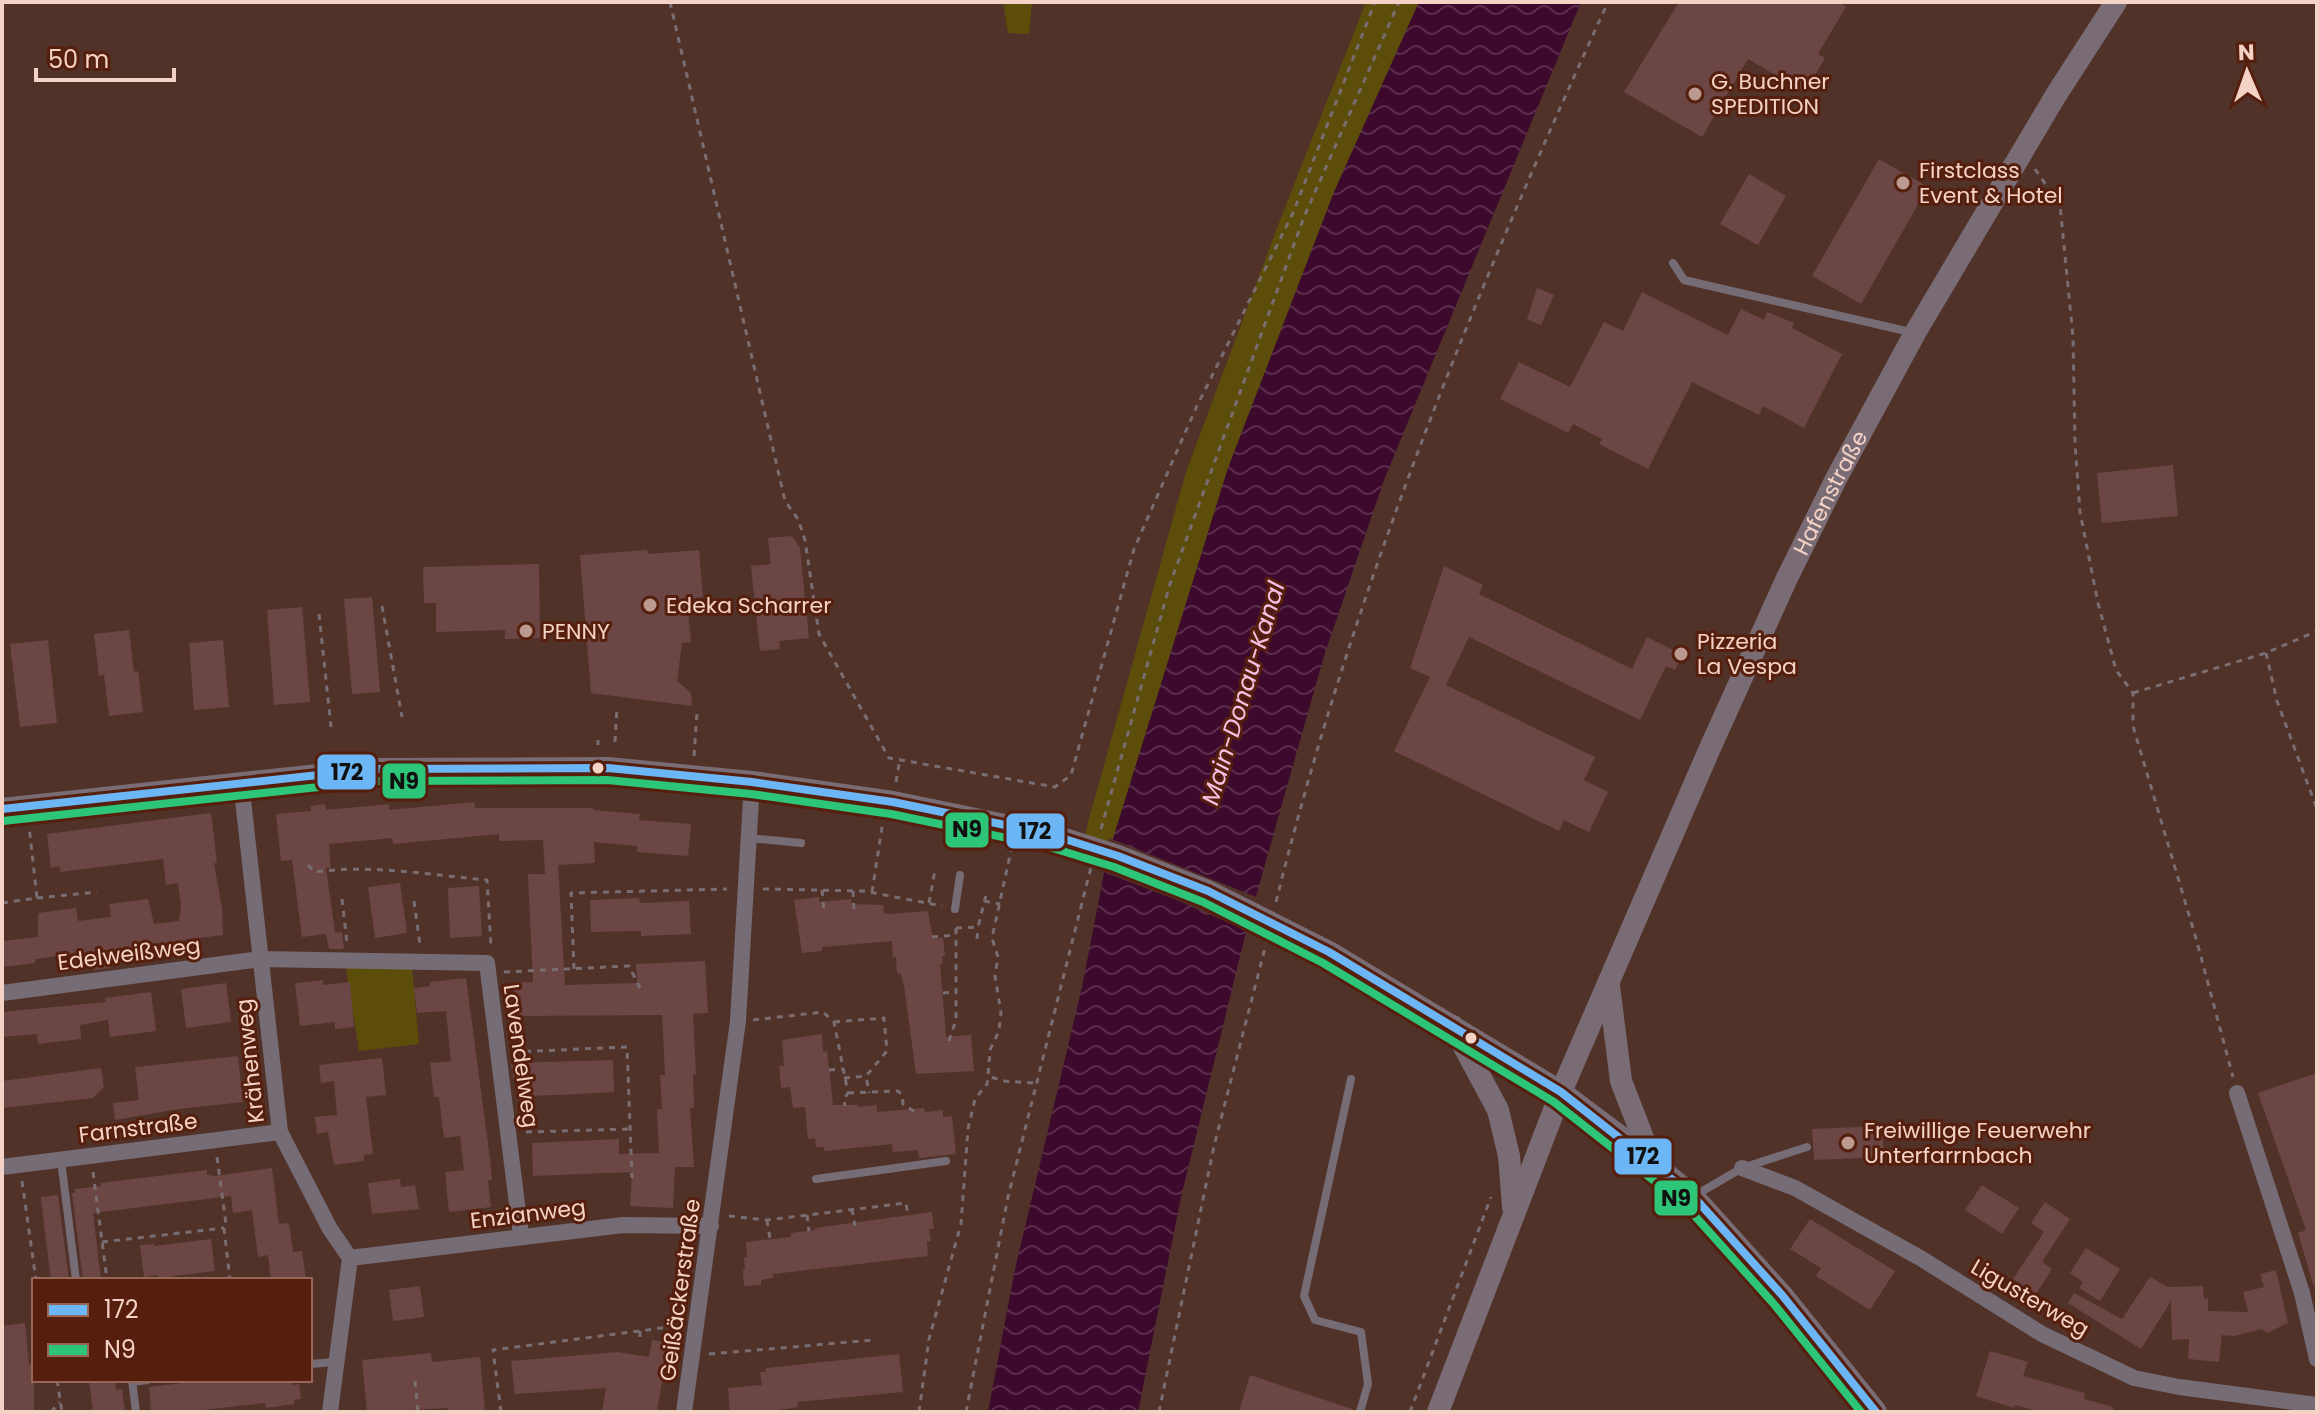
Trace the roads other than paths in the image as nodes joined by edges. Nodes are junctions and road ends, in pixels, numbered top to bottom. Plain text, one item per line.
1 (2116, 2) edge
2 (1673, 263) dead end
3 (1915, 333) junction
4 (241, 782) junction
5 (752, 782) junction
6 (2, 809) edge
7 (748, 838) junction
8 (801, 843) dead end
9 (960, 875) dead end
10 (955, 909) road end
11 (261, 959) junction
12 (1609, 985) junction
13 (2, 993) edge
14 (1453, 1025) junction
15 (1351, 1079) dead end
16 (1561, 1092) junction
17 (2237, 1093) road end
18 (280, 1132) junction
19 (1807, 1147) dead end
20 (61, 1160) junction
21 (946, 1161) dead end
22 (1654, 1166) junction
23 (2, 1167) edge
24 (1742, 1168) junction
25 (816, 1179) dead end
26 (1693, 1196) junction
27 (1514, 1215) junction
28 (712, 1220) junction
29 (521, 1236) junction
30 (350, 1258) junction
31 (76, 1278) edge
32 (2317, 1359) edge
33 (336, 1362) junction
34 (312, 1364) edge
35 (132, 1382) edge
36 (2317, 1405) edge
37 (136, 1412) edge
38 (330, 1412) edge
39 (684, 1412) edge
40 (1360, 1412) edge
41 (1438, 1412) edge
42 (1876, 1412) edge

1 - 3 street, Hafenstraße
2 - 3 lane
3 - 12 street, Hafenstraße
4 - 5 street
4 - 6 street
4 - 11 street, Krähenweg
5 - 7 street, Geißäckerstraße
5 - 14 street
7 - 8 lane
7 - 28 street, Geißäckerstraße
9 - 10 lane
11 - 13 street, Edelweißweg
11 - 18 street, Krähenweg
11 - 29 street, Lavendelweg
12 - 16 street, Hafenstraße
12 - 22 street
14 - 16 street
14 - 27 street
15 - 40 lane
16 - 22 street
16 - 27 street, Hafenstraße
17 - 32 street
18 - 20 street, Farnstraße
18 - 30 street, Krähenweg
19 - 24 lane
20 - 23 street, Farnstraße
20 - 31 lane
21 - 25 lane
22 - 26 street
24 - 26 lane
24 - 36 street, Ligusterweg
26 - 42 street
27 - 41 street, Hafenstraße
28 - 29 street, Enzianweg
28 - 39 street, Geißäckerstraße
29 - 30 street, Enzianweg
30 - 33 street
33 - 34 lane
33 - 38 street
35 - 37 lane

